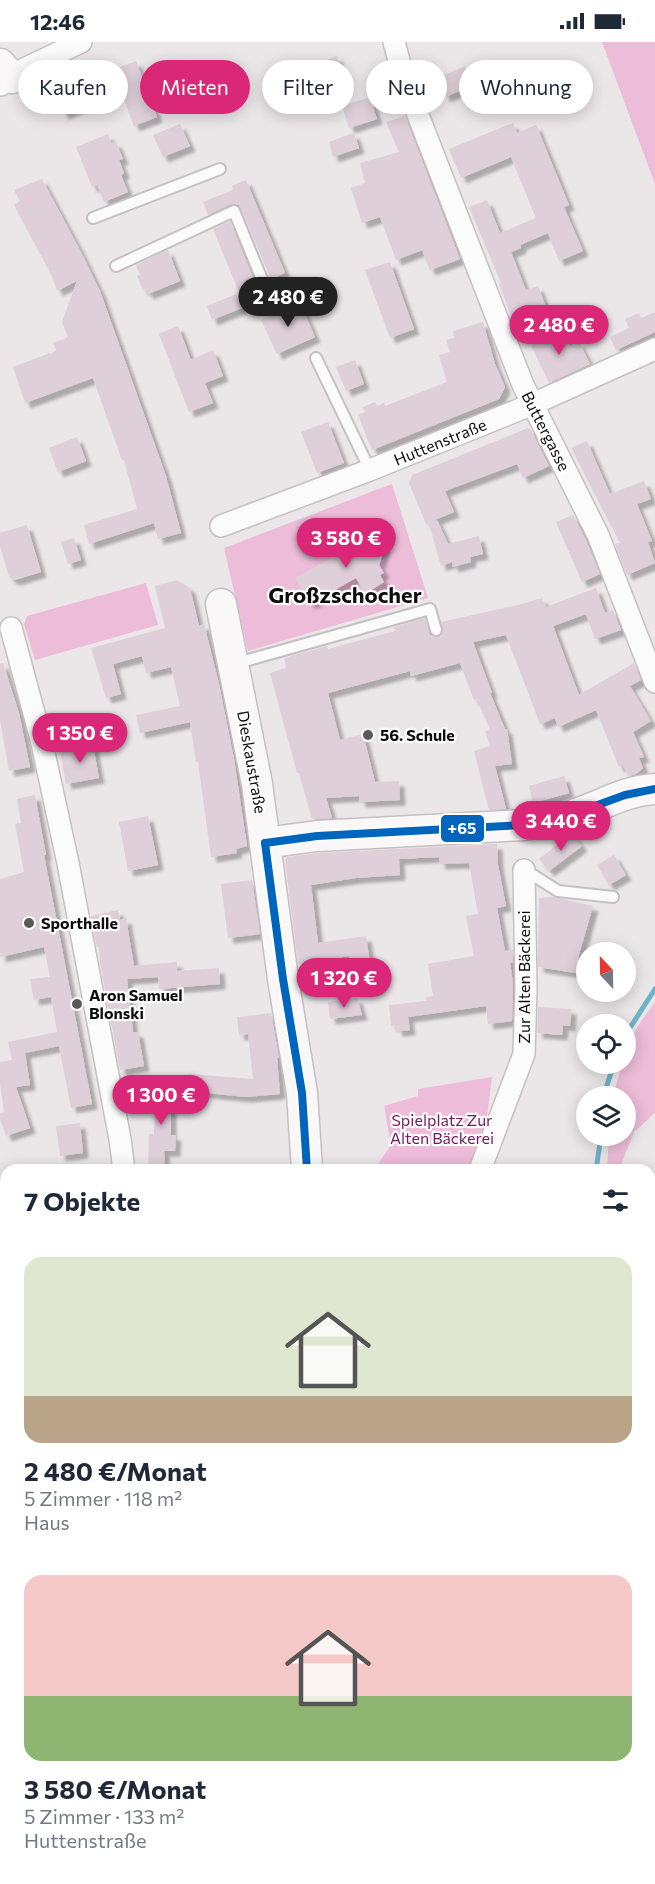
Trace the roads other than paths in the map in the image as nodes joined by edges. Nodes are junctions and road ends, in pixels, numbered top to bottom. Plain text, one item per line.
1 (81, 42) edge
2 (394, 42) edge
3 (4, 76) edge
4 (220, 169) dead end
5 (93, 218) dead end
6 (116, 266) dead end
7 (263, 282) dead end
8 (655, 349) edge
9 (316, 358) dead end
10 (533, 404) junction
11 (370, 470) junction
12 (221, 526) dead end
13 (221, 604) dead end
14 (11, 628) dead end
15 (436, 630) dead end
16 (649, 645) edge
17 (234, 664) junction
18 (655, 682) edge
19 (655, 789) edge
20 (265, 843) junction
21 (524, 870) joint
22 (613, 897) dead end
23 (123, 1164) edge
24 (307, 1164) edge
25 (482, 1164) edge

1 - 3 street
2 - 10 street, Buttergasse
4 - 5 lane
6 - 7 lane
8 - 10 street, Huttenstraße
9 - 11 lane
10 - 11 street, Huttenstraße
10 - 16 street, Buttergasse
11 - 12 street, Huttenstraße
13 - 17 main road, Dieskaustraße
14 - 23 street
15 - 17 lane
16 - 18 street, Buttergasse
17 - 20 main road, Dieskaustraße
19 - 20 main road
20 - 24 main road, Dieskaustraße
21 - 22 lane, Zur Alten Bäckerei
21 - 25 street, Zur Alten Bäckerei

